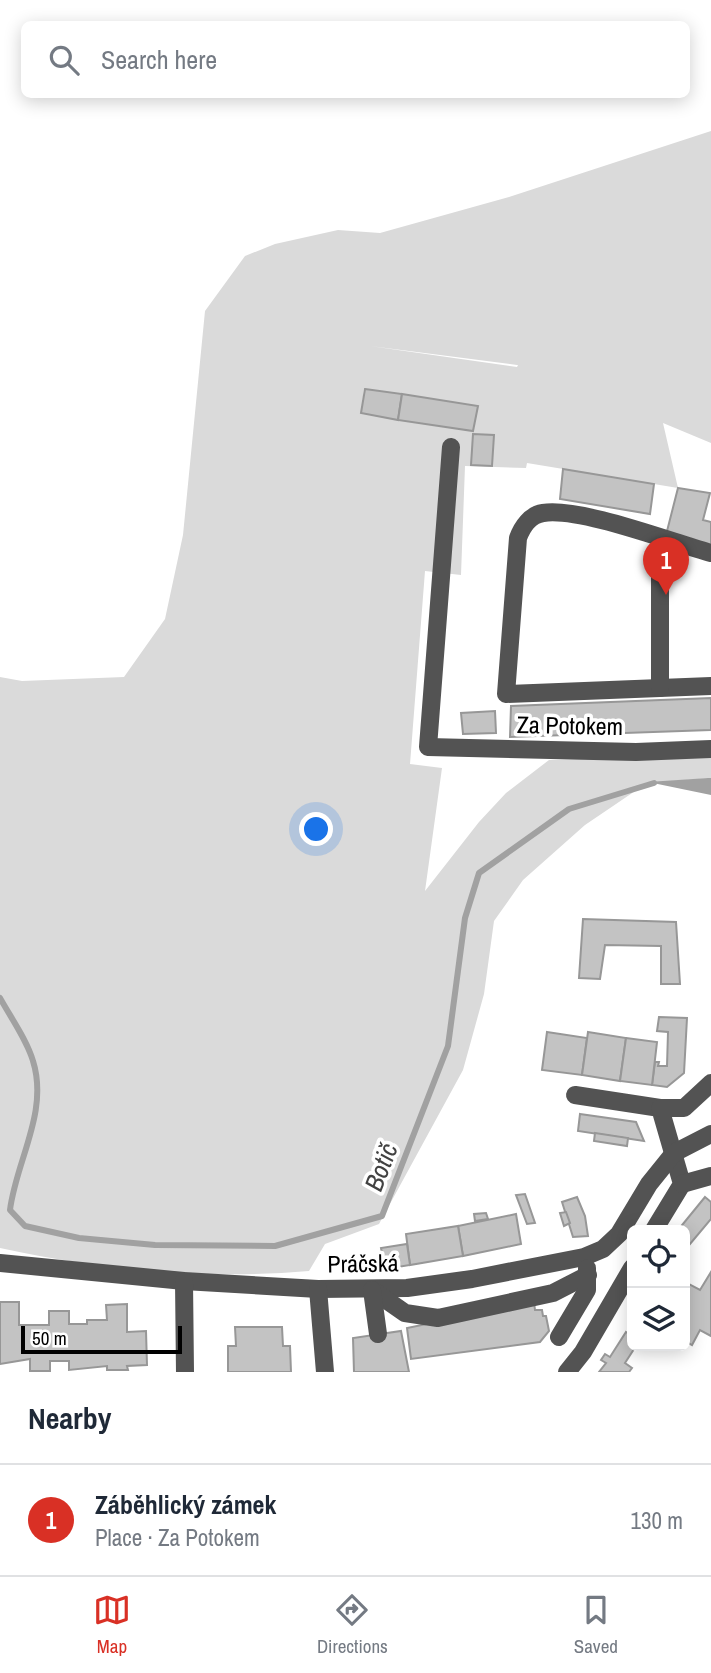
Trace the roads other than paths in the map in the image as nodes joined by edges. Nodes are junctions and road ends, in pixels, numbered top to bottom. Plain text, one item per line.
1 (451, 447) dead end
2 (660, 539) junction
3 (711, 553) edge
4 (711, 686) edge
5 (660, 688) junction
6 (711, 748) edge
7 (711, 1083) edge
8 (575, 1094) dead end
9 (660, 1108) junction
10 (711, 1134) edge
11 (674, 1153) junction
12 (711, 1176) edge
13 (681, 1184) junction
14 (657, 1225) edge
15 (584, 1257) junction
16 (0, 1263) edge
17 (588, 1275) junction
18 (627, 1277) edge
19 (184, 1281) junction
20 (318, 1289) junction
21 (372, 1290) junction
22 (377, 1334) dead end
23 (559, 1337) dead end
24 (184, 1372) edge
25 (325, 1372) edge
26 (567, 1372) edge

1 - 6 street, Za Potokem
2 - 3 street
2 - 5 street
2 - 5 street
4 - 5 street
7 - 9 street
8 - 9 street
9 - 11 street
10 - 11 street
11 - 13 street
11 - 15 street, Práčská
12 - 13 street
13 - 14 street
15 - 17 street
15 - 21 street, Práčská
16 - 19 street, Práčská
17 - 21 street
17 - 23 street
18 - 26 street
19 - 20 street, Práčská
19 - 24 street
20 - 21 street, Práčská
20 - 25 street
21 - 22 street

